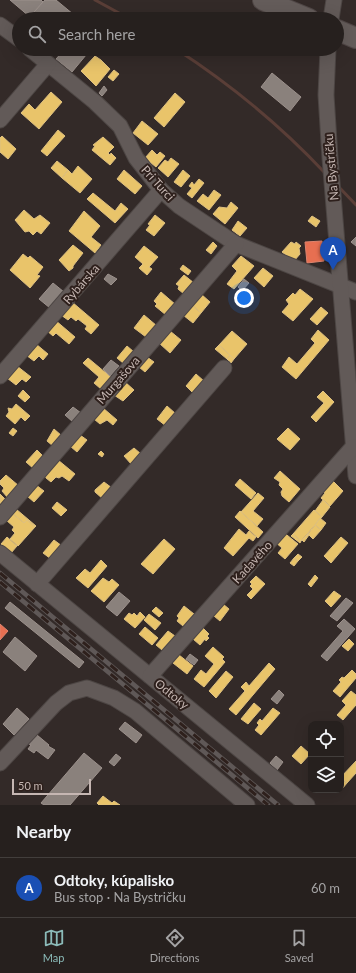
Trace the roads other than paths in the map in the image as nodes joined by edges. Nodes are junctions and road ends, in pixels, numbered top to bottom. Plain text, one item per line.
1 (263, 0) edge
2 (334, 0) edge
3 (292, 12) edge
4 (333, 12) edge
5 (0, 25) edge
6 (344, 33) edge
7 (12, 34) edge
8 (356, 38) edge
9 (38, 56) edge
10 (328, 56) edge
11 (48, 64) junction
12 (0, 120) edge
13 (161, 190) junction
14 (236, 244) junction
15 (340, 285) junction
16 (356, 292) edge
17 (224, 368) dead end
18 (0, 376) edge
19 (353, 447) junction
20 (356, 476) edge
21 (0, 517) edge
22 (0, 554) edge
23 (37, 584) junction
24 (150, 676) junction
25 (0, 763) edge
26 (247, 805) edge
27 (307, 805) edge

1 - 3 main road
2 - 4 street
5 - 7 street
6 - 8 main road
9 - 11 street, Pri Turci
10 - 15 street, Na Bystričku
11 - 12 street
11 - 13 street, Pri Turci
13 - 14 street, Pri Turci
13 - 18 street, Rybárska
14 - 15 street, Pri Turci
14 - 21 street, Murgašova
15 - 16 street
15 - 19 street, Na Bystričku
17 - 23 street
19 - 20 street, Na Bystričku
19 - 24 street, Kadavého
22 - 23 street, Odtoky
23 - 24 street, Odtoky
24 - 27 street, Odtoky
25 - 26 street

